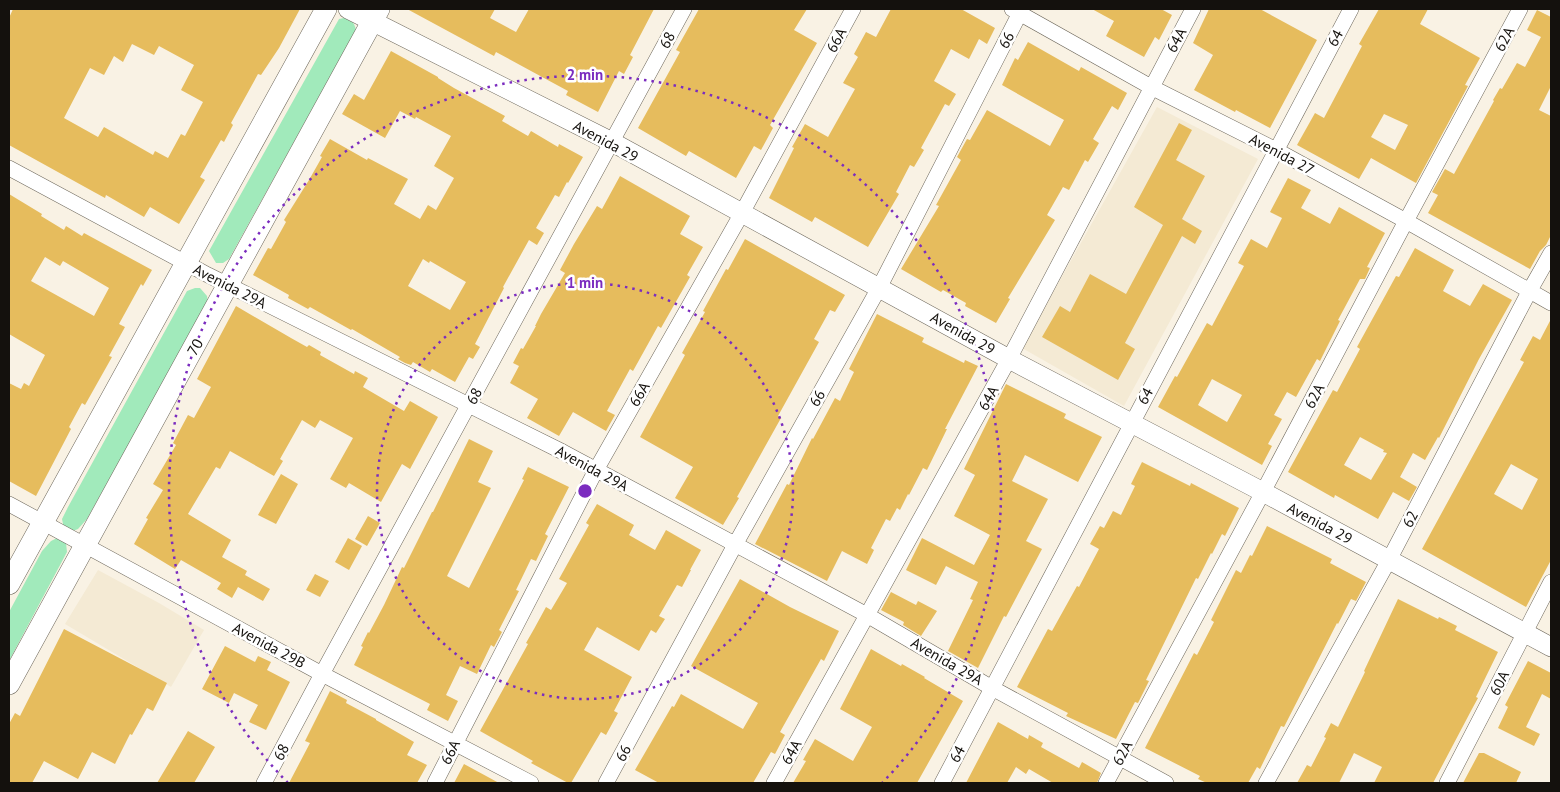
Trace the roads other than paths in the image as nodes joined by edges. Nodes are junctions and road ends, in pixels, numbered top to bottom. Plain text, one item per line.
1 (326, 9) edge
2 (348, 9) edge
3 (684, 9) edge
4 (853, 9) edge
5 (1193, 9) edge
6 (1351, 9) edge
7 (1520, 9) edge
8 (1018, 10) edge
9 (376, 16) edge
10 (1151, 88) junction
11 (612, 142) junction
12 (1276, 150) junction
13 (9, 168) edge
14 (742, 213) junction
15 (1406, 221) junction
16 (1551, 253) edge
17 (186, 264) junction
18 (228, 286) junction
19 (879, 288) junction
20 (1530, 290) junction
21 (1551, 302) edge
22 (1009, 359) junction
23 (469, 406) junction
24 (1130, 424) junction
25 (596, 470) junction
26 (1263, 492) junction
27 (9, 504) edge
28 (43, 522) junction
29 (736, 544) junction
30 (85, 546) junction
31 (1389, 560) junction
32 (1551, 582) edge
33 (9, 584) edge
34 (867, 615) junction
35 (1524, 632) junction
36 (1551, 647) edge
37 (322, 674) junction
38 (9, 684) edge
39 (992, 688) junction
40 (454, 743) junction
41 (1120, 758) junction
42 (264, 783) edge
43 (435, 783) edge
44 (531, 783) edge
45 (606, 783) edge
46 (774, 783) edge
47 (942, 783) edge
48 (1106, 783) edge
49 (1166, 783) edge
50 (1266, 783) edge
51 (1446, 783) edge

1 - 17 main road
2 - 9 street, Avenida 29
3 - 11 street, 68
4 - 14 street, 66A
5 - 10 street, 64A
6 - 12 street, 64
7 - 15 street, 62A
8 - 10 street, Avenida 27
8 - 19 street, 66
9 - 11 street, Avenida 29
9 - 18 main road, 70
10 - 12 street, Avenida 27
10 - 22 street, 64A
11 - 14 street, Avenida 29
11 - 23 street, 68
12 - 15 street, Avenida 27
12 - 24 street, 64
13 - 17 street, Avenida 29A
14 - 19 street, Avenida 29
14 - 25 street, 66A
15 - 20 street, Avenida 27
15 - 26 street, 62A
16 - 20 street, 62
17 - 18 street, Avenida 29A
17 - 28 main road
18 - 23 street, Avenida 29A
18 - 30 main road, 70
19 - 22 street, Avenida 29
19 - 29 street, 66
20 - 21 street, Avenida 27
20 - 31 street, 62
22 - 24 street, Avenida 29
22 - 34 street, 64A
23 - 25 street, Avenida 29A
23 - 37 street, 68
24 - 26 street, Avenida 29
24 - 39 street, 64
25 - 29 street, Avenida 29A
25 - 40 street, 66A
26 - 31 street, Avenida 29
26 - 41 street, 62A
27 - 28 street, Avenida 29B
28 - 30 street, Avenida 29B
28 - 33 main road
29 - 34 street, Avenida 29A
29 - 45 street, 66
30 - 37 street, Avenida 29B
30 - 38 main road, 70
31 - 35 street, Avenida 29
31 - 50 street, 62
32 - 35 street, 60A
34 - 39 street, Avenida 29A
34 - 46 street, 64A
35 - 36 street, Avenida 29
35 - 51 street, 60A
37 - 40 street, Avenida 29B
37 - 42 street, 68
39 - 41 street, Avenida 29A
39 - 47 street, 64
40 - 43 street, 66A
40 - 44 street, Avenida 29B
41 - 48 street, 62A
41 - 49 street, Avenida 29A

